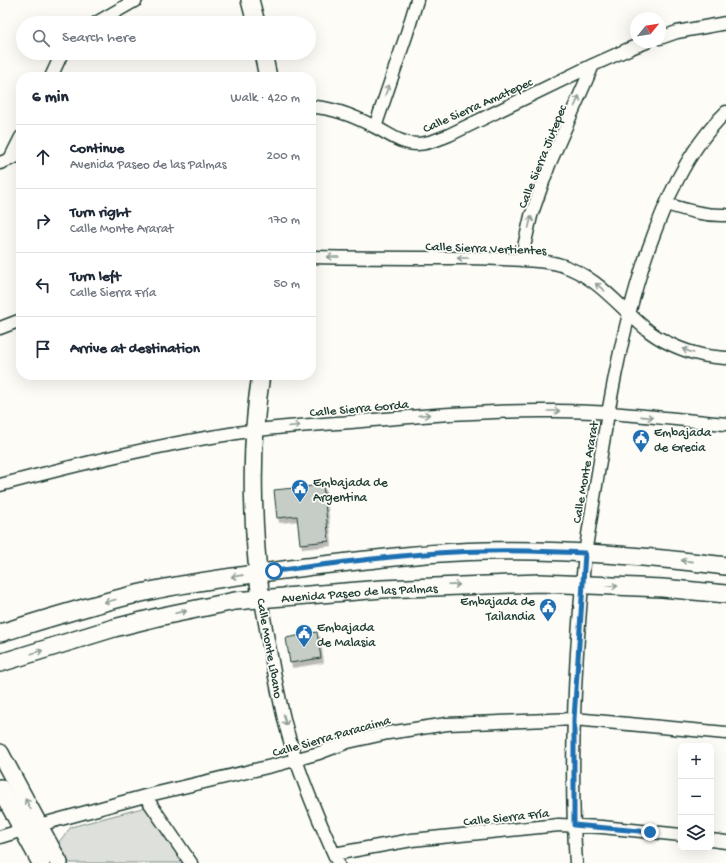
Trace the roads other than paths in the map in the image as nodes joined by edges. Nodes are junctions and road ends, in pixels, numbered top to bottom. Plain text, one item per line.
1 (136, 0) edge
2 (250, 0) edge
3 (417, 0) edge
4 (108, 16) edge
5 (254, 16) edge
6 (726, 23) edge
7 (666, 36) edge
8 (631, 48) edge
9 (59, 60) edge
10 (264, 60) edge
11 (594, 65) junction
12 (53, 72) edge
13 (267, 72) edge
14 (316, 108) edge
15 (726, 112) edge
16 (374, 127) junction
17 (16, 147) edge
18 (10, 159) edge
19 (666, 204) junction
20 (726, 215) edge
21 (316, 257) edge
22 (521, 260) junction
23 (629, 314) junction
24 (16, 322) edge
25 (0, 328) edge
26 (726, 358) edge
27 (261, 380) edge
28 (609, 413) junction
29 (726, 424) edge
30 (255, 430) junction
31 (0, 485) edge
32 (585, 553) junction
33 (726, 566) edge
34 (258, 573) junction
35 (582, 585) junction
36 (726, 594) edge
37 (261, 600) junction
38 (0, 633) edge
39 (0, 663) edge
40 (574, 719) junction
41 (726, 733) edge
42 (0, 753) edge
43 (297, 759) junction
44 (0, 788) edge
45 (145, 796) junction
46 (574, 825) junction
47 (31, 827) junction
48 (678, 835) edge
49 (0, 837) edge
50 (714, 840) edge
51 (726, 842) edge
52 (336, 859) edge
53 (41, 863) edge
54 (59, 863) edge
55 (191, 863) edge
56 (576, 863) edge

1 - 4 street
2 - 5 main road
16 -> 3 street
6 - 7 street
8 - 11 street, Calle Sierra Amatepec
9 - 12 street
10 - 13 main road
11 - 16 street, Calle Sierra Amatepec
22 -> 11 street, Calle Sierra Jiutepec
14 - 16 street, Calle Sierra Amatepec
15 - 19 street, Calle Monte Ararat
17 - 18 street
19 - 20 street
19 - 23 street, Calle Monte Ararat
22 -> 21 street, Calle Sierra Vertientes
23 -> 22 street, Calle Sierra Vertientes
26 -> 23 street, Calle Sierra Vertientes
23 - 28 street, Calle Monte Ararat
24 - 25 street
27 - 30 main road, Calle Monte Líbano
28 -> 29 street, Calle Sierra Gorda
30 -> 28 street, Calle Sierra Gorda
28 - 32 street, Calle Monte Ararat
30 - 31 street, Calle Sierra Gorda
30 - 34 main road, Calle Monte Líbano
33 -> 32 main road, Avenida Paseo de las Palmas
32 - 34 main road, Avenida Paseo de las Palmas
32 - 35 street, Calle Monte Ararat
34 - 37 main road, Calle Monte Líbano
34 -> 38 main road, Avenida Paseo de las Palmas
35 -> 36 main road, Avenida Paseo de las Palmas
37 -> 35 main road, Avenida Paseo de las Palmas
35 - 40 street, Calle Monte Ararat
39 -> 37 main road, Avenida Paseo de las Palmas
37 -> 43 street, Calle Monte Líbano
40 - 41 street, Calle Sierra Paracaima
40 - 43 street, Calle Sierra Paracaima
40 - 46 street, Calle Monte Ararat
47 -> 42 main road
43 - 45 street, Calle Sierra Paracaima
43 - 52 street, Calle Monte Líbano
44 - 47 main road
45 - 47 street, Calle Sierra Paracaima
45 - 55 street
46 - 48 street, Calle Sierra Fría
46 - 52 street, Calle Sierra Fría
46 - 56 street, Calle Monte Ararat
47 - 49 street, Calle Sierra Paracaima
47 - 53 main road
47 - 54 main road
50 - 51 street

